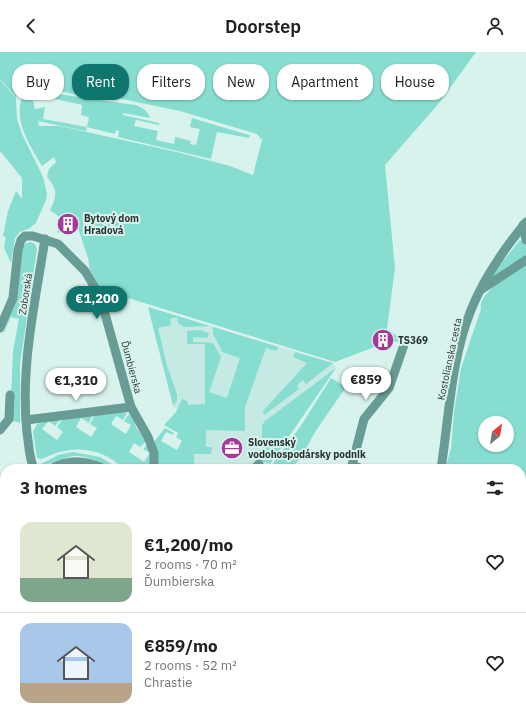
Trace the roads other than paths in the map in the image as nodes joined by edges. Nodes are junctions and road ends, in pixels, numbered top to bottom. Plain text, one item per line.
1 (525, 223) edge
2 (45, 238) junction
3 (526, 240) edge
4 (526, 260) edge
5 (479, 291) junction
6 (0, 328) edge
7 (405, 342) dead end
8 (10, 395) dead end
9 (131, 407) junction
10 (26, 420) junction
11 (0, 430) edge
12 (32, 464) edge
13 (61, 464) edge
14 (92, 464) edge
15 (154, 464) edge
16 (353, 464) edge
17 (442, 464) edge

1 - 3 street
1 - 5 street, Kostolianska cesta
2 - 6 street, Zoborská
2 - 9 street, Ďumbierska
2 - 10 street, Zoborská
4 - 5 street
5 - 17 street, Kostolianska cesta
7 - 16 street
8 - 11 street
9 - 10 street, Ďumbierska
9 - 15 street, Ďumbierska
10 - 12 street, Zoborská
13 - 14 street

